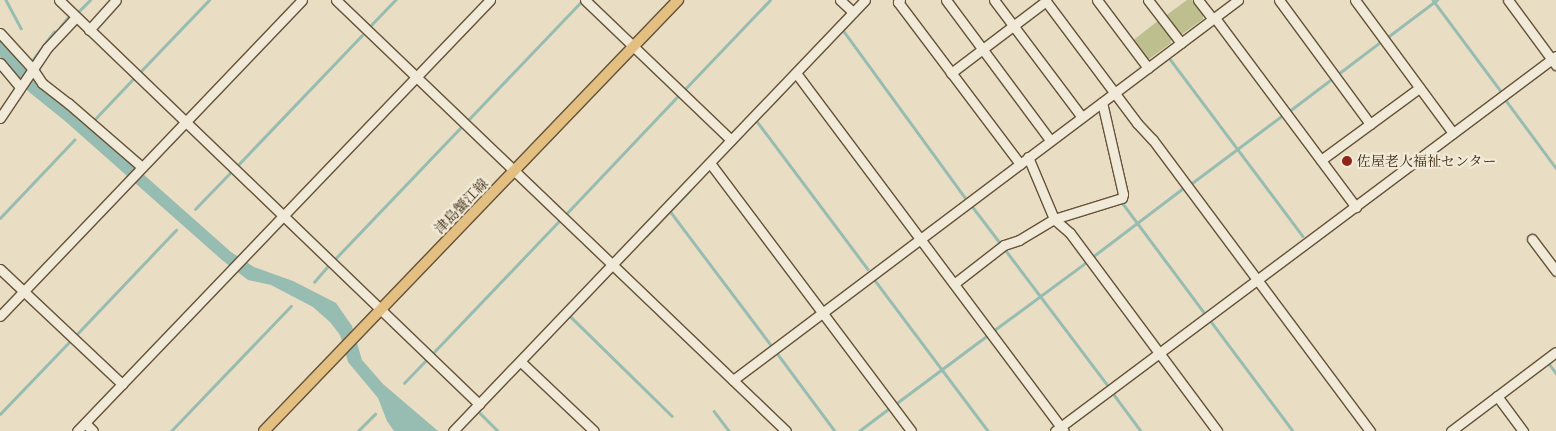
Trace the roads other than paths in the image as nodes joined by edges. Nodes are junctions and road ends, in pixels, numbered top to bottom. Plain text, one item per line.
1 (59, 0) edge
2 (116, 0) edge
3 (302, 0) edge
4 (336, 0) edge
5 (490, 0) edge
6 (584, 0) edge
7 (678, 0) edge
8 (840, 0) edge
9 (865, 0) edge
10 (946, 0) edge
11 (994, 0) edge
12 (1046, 0) edge
13 (1097, 0) edge
14 (1148, 0) edge
15 (1198, 0) edge
16 (1238, 0) edge
17 (1279, 0) edge
18 (1354, 0) edge
19 (1508, 0) edge
20 (898, 1) edge
21 (853, 12) junction
22 (76, 17) junction
23 (1214, 18) junction
24 (1013, 26) junction
25 (89, 30) junction
26 (0, 33) edge
27 (1181, 43) junction
28 (633, 46) junction
29 (983, 49) junction
30 (1555, 60) edge
31 (0, 63) edge
32 (1148, 68) junction
33 (32, 69) junction
34 (951, 73) junction
35 (798, 75) junction
36 (416, 77) junction
37 (20, 86) junction
38 (1419, 88) junction
39 (1114, 92) junction
40 (1102, 102) junction
41 (1082, 117) junction
42 (0, 118) edge
43 (186, 122) junction
44 (1370, 124) junction
45 (1452, 133) junction
46 (731, 140) junction
47 (1050, 140) junction
48 (1028, 157) junction
49 (1321, 160) junction
50 (1020, 164) junction
51 (712, 165) junction
52 (141, 168) junction
53 (514, 170) junction
54 (1356, 207) junction
55 (282, 216) junction
56 (1054, 219) junction
57 (920, 239) junction
58 (1532, 239) dead end
59 (612, 264) junction
60 (0, 269) edge
61 (1556, 271) edge
62 (1258, 280) junction
63 (955, 283) junction
64 (24, 291) junction
65 (381, 309) junction
66 (822, 312) junction
67 (0, 316) edge
68 (1556, 352) edge
69 (1159, 353) junction
70 (521, 362) junction
71 (733, 380) junction
72 (122, 384) junction
73 (1497, 396) junction
74 (479, 404) junction
75 (84, 423) junction
76 (1060, 429) edge
77 (77, 431) edge
78 (93, 431) edge
79 (264, 431) edge
80 (453, 431) edge
81 (594, 431) edge
82 (786, 431) edge
83 (911, 431) edge
84 (1217, 431) edge
85 (1370, 431) edge
86 (1451, 431) edge
87 (1523, 431) edge

1 - 22 street
2 - 25 street
3 - 43 street
4 - 36 street
5 - 36 street
6 - 28 street
7 - 28 main road, 津島蟹江線
8 - 21 street
9 - 21 street
10 - 29 street
11 - 24 street
12 - 24 street
12 - 39 street
13 - 32 street
14 - 27 street
15 - 23 street
16 - 23 street
17 - 44 street
18 - 38 street
19 - 30 street
20 - 34 street
21 - 35 street
22 - 25 street
22 - 33 street
23 - 27 street
23 - 49 street
24 - 29 street
24 - 41 street
25 - 43 street
26 - 33 street
27 - 32 street
28 - 46 street
28 - 53 main road, 津島蟹江線
29 - 34 street
29 - 47 street
30 - 45 street
31 - 37 street
32 - 39 street
33 - 37 street
33 - 52 street
34 - 50 street
35 - 46 street
35 - 57 street
36 - 53 street
36 - 55 street
37 - 42 street
38 - 44 street
38 - 45 street
39 - 40 street
39 - 62 street
40 - 41 street
40 - 56 street
41 - 47 street
43 - 52 street
43 - 55 street
44 - 49 street
45 - 54 street
46 - 51 street
47 - 48 street
48 - 50 street
48 - 56 street
49 - 54 street
50 - 57 street
51 - 59 street
51 - 66 street
52 - 64 street
53 - 59 street
53 - 65 main road, 津島蟹江線
54 - 62 street
55 - 65 street
55 - 72 street
56 - 63 street
56 - 69 street
57 - 63 street
57 - 66 street
58 - 61 street
59 - 70 street
59 - 71 street
60 - 64 street
62 - 69 street
62 - 85 street
63 - 76 street
64 - 67 street
64 - 72 street
65 - 74 street
65 - 79 main road, 津島蟹江線
66 - 71 street
66 - 83 street
68 - 73 street
69 - 76 street
69 - 84 street
70 - 74 street
70 - 81 street
71 - 82 street
72 - 75 street
73 - 86 street
73 - 87 street
74 - 80 street
75 - 77 street
75 - 78 street

